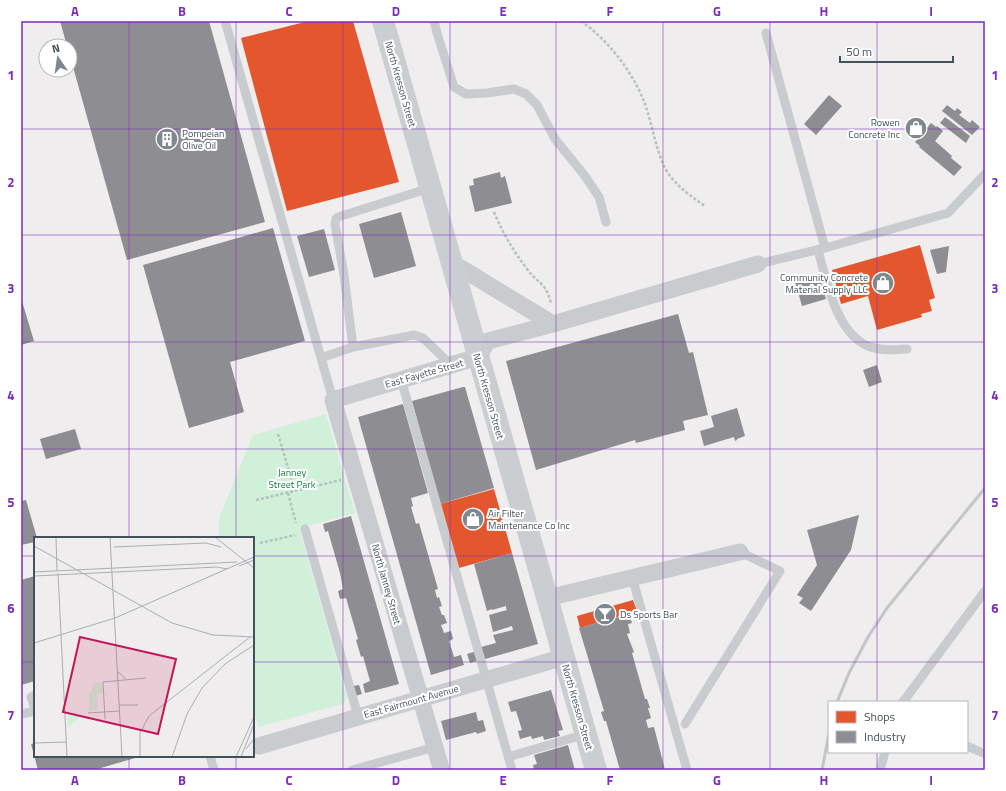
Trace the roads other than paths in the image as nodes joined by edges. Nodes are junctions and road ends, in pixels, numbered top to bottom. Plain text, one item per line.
1 (225, 21) edge
2 (383, 21) edge
3 (434, 21) edge
4 (766, 33) dead end
5 (985, 174) edge
6 (430, 188) junction
7 (606, 222) dead end
8 (822, 249) junction
9 (451, 262) junction
10 (758, 264) joint
11 (553, 324) junction
12 (353, 346) junction
13 (907, 349) dead end
14 (478, 357) junction
15 (321, 358) junction
16 (451, 365) junction
17 (401, 379) junction
18 (333, 400) junction
19 (300, 530) road end
20 (740, 552) joint
21 (632, 577) junction
22 (985, 591) edge
23 (547, 598) junction
24 (564, 657) junction
25 (486, 680) junction
26 (34, 696) edge
27 (421, 699) junction
28 (904, 701) edge
29 (34, 706) edge
30 (34, 710) edge
31 (21, 714) edge
32 (358, 716) junction
33 (685, 724) dead end
34 (586, 734) junction
35 (259, 746) dead end
36 (968, 746) edge
37 (435, 747) junction
38 (885, 753) edge
39 (985, 754) edge
40 (210, 757) edge
41 (508, 757) junction
42 (441, 769) edge
43 (214, 770) edge
44 (352, 770) edge
45 (512, 770) edge
46 (596, 770) edge
47 (687, 770) edge
48 (880, 770) edge

1 - 15 lane
2 - 6 street, North Kresson Street
3 - 7 lane
4 - 8 lane
5 - 8 lane
6 - 9 street, North Kresson Street
6 - 12 lane
8 - 10 lane
8 - 13 lane
9 - 11 street
9 - 14 street, North Kresson Street
10 - 11 street
11 - 14 street
12 - 15 lane
12 - 16 lane
14 - 16 street, East Fayette Street
14 - 23 street, North Kresson Street
15 - 18 lane
16 - 17 street, East Fayette Street
17 - 18 street, East Fayette Street
17 - 25 lane
18 - 27 street, North Janney Street
19 - 32 lane
20 - 21 street
20 - 33 lane
21 - 23 street
21 - 47 lane
22 - 28 lane
23 - 24 street, North Kresson Street
24 - 25 street, East Fairmount Avenue
24 - 34 street, North Kresson Street
25 - 27 street, East Fairmount Avenue
25 - 41 lane
26 - 29 lane
27 - 32 street, East Fairmount Avenue
27 - 37 street, North Janney Street
30 - 31 lane
32 - 35 street, East Fairmount Avenue
34 - 41 lane
34 - 46 street, North Kresson Street
36 - 39 lane
37 - 42 street, North Janney Street
37 - 44 lane
38 - 48 lane
40 - 43 lane
41 - 45 lane

